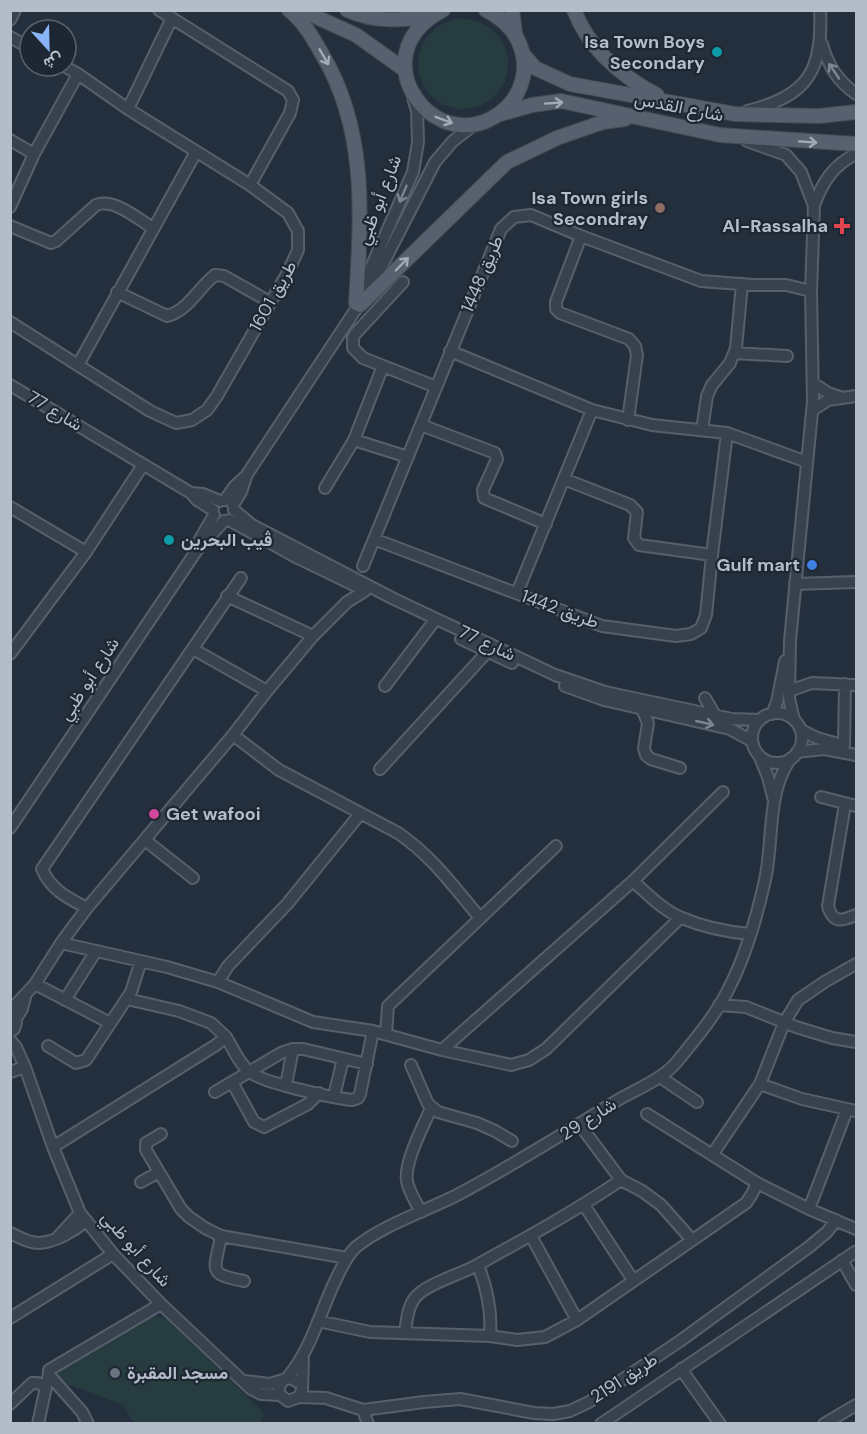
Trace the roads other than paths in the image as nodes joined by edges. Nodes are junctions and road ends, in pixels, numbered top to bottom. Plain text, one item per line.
1 (15, 10) edge
2 (159, 10) edge
3 (289, 10) edge
4 (301, 10) edge
5 (347, 10) edge
6 (486, 10) edge
7 (512, 10) edge
8 (574, 10) edge
9 (820, 10) edge
10 (437, 13) edge
11 (172, 18) junction
12 (10, 20) edge
13 (516, 35) junction
14 (821, 41) junction
15 (523, 54) junction
16 (405, 70) junction
17 (78, 74) edge
18 (76, 78) edge
19 (856, 94) edge
20 (413, 97) junction
21 (681, 104) junction
22 (128, 109) junction
23 (856, 112) edge
24 (735, 114) junction
25 (498, 115) junction
26 (635, 117) junction
27 (475, 124) junction
28 (720, 135) junction
29 (10, 140) edge
30 (856, 144) edge
31 (196, 152) junction
32 (34, 154) junction
33 (856, 154) edge
34 (250, 185) junction
35 (814, 206) junction
36 (10, 207) edge
37 (10, 226) edge
38 (153, 228) junction
39 (581, 237) junction
40 (812, 279) junction
41 (403, 282) dead end
42 (742, 284) junction
43 (786, 285) junction
44 (811, 291) junction
45 (117, 292) junction
46 (270, 302) junction
47 (357, 307) junction
48 (10, 322) edge
49 (450, 351) junction
50 (734, 353) junction
51 (787, 356) dead end
52 (78, 365) junction
53 (383, 366) junction
54 (813, 383) junction
55 (10, 385) edge
56 (436, 387) junction
57 (856, 396) edge
58 (840, 397) junction
59 (592, 410) junction
60 (813, 410) junction
61 (628, 420) junction
62 (421, 425) junction
63 (702, 430) junction
64 (727, 434) junction
65 (354, 440) junction
66 (408, 457) junction
67 (807, 462) junction
68 (143, 465) junction
69 (564, 479) junction
70 (325, 488) dead end
71 (10, 507) edge
72 (224, 510) junction
73 (546, 524) junction
74 (374, 539) junction
75 (86, 552) junction
76 (712, 555) junction
77 (363, 566) junction
78 (241, 578) dead end
79 (349, 579) junction
80 (856, 582) edge
81 (795, 584) junction
82 (365, 587) junction
83 (517, 593) junction
84 (227, 596) junction
85 (347, 602) junction
86 (432, 624) junction
87 (313, 636) junction
88 (790, 641) junction
89 (14, 642) edge
90 (193, 649) junction
91 (488, 651) junction
92 (10, 654) edge
93 (790, 673) junction
94 (812, 684) junction
95 (845, 684) junction
96 (856, 685) edge
97 (385, 686) dead end
98 (267, 691) junction
99 (789, 691) junction
100 (705, 698) dead end
101 (642, 709) junction
102 (661, 714) junction
103 (772, 714) junction
104 (715, 715) junction
105 (760, 720) junction
106 (794, 720) junction
107 (648, 723) junction
108 (801, 730) junction
109 (233, 735) junction
110 (752, 741) junction
111 (844, 746) junction
112 (856, 749) edge
113 (757, 753) junction
114 (794, 755) junction
115 (856, 755) edge
116 (680, 768) dead end
117 (380, 769) dead end
118 (723, 792) dead end
119 (821, 797) dead end
120 (774, 803) junction
121 (851, 805) edge
122 (360, 814) junction
123 (10, 828) edge
124 (145, 840) junction
125 (556, 846) dead end
126 (193, 878) dead end
127 (633, 881) junction
128 (87, 908) junction
129 (856, 915) edge
130 (480, 918) junction
131 (680, 918) junction
132 (750, 934) junction
133 (61, 943) junction
134 (96, 951) junction
135 (141, 962) junction
136 (856, 964) edge
137 (851, 971) edge
138 (218, 982) junction
139 (35, 984) junction
140 (730, 987) junction
141 (10, 997) edge
142 (25, 997) junction
143 (127, 999) junction
144 (64, 1000) junction
145 (719, 1005) junction
146 (746, 1007) junction
147 (110, 1023) junction
148 (784, 1023) junction
149 (13, 1028) edge
150 (373, 1031) junction
151 (386, 1034) junction
152 (226, 1037) junction
153 (856, 1042) edge
154 (48, 1046) dead end
155 (293, 1049) junction
156 (442, 1050) junction
157 (343, 1059) junction
158 (367, 1064) junction
159 (411, 1065) dead end
160 (25, 1066) junction
161 (249, 1071) junction
162 (10, 1072) edge
163 (660, 1077) junction
164 (232, 1082) junction
165 (760, 1084) junction
166 (286, 1085) junction
167 (215, 1092) dead end
168 (319, 1093) junction
169 (334, 1096) junction
170 (697, 1102) dead end
171 (431, 1108) junction
172 (852, 1110) edge
173 (647, 1113) dead end
174 (580, 1125) junction
175 (161, 1134) dead end
176 (512, 1142) dead end
177 (53, 1147) junction
178 (712, 1155) junction
179 (159, 1172) junction
180 (621, 1180) junction
181 (141, 1182) dead end
182 (757, 1183) junction
183 (584, 1205) junction
184 (809, 1209) junction
185 (421, 1212) junction
186 (83, 1217) junction
187 (836, 1220) junction
188 (856, 1229) edge
189 (10, 1233) edge
190 (221, 1236) junction
191 (531, 1236) junction
192 (692, 1240) junction
193 (855, 1252) edge
194 (113, 1254) junction
195 (347, 1258) junction
196 (842, 1260) junction
197 (477, 1265) junction
198 (633, 1280) junction
199 (244, 1281) dead end
200 (856, 1286) edge
201 (161, 1304) junction
202 (10, 1318) edge
203 (576, 1320) junction
204 (318, 1321) junction
205 (405, 1333) junction
206 (490, 1336) junction
207 (304, 1356) junction
208 (681, 1369) junction
209 (51, 1370) junction
210 (285, 1379) junction
211 (244, 1381) junction
212 (301, 1385) junction
213 (46, 1386) junction
214 (280, 1395) junction
215 (299, 1397) junction
216 (326, 1398) junction
217 (10, 1404) edge
218 (856, 1405) edge
219 (363, 1410) junction
220 (38, 1424) edge
221 (88, 1424) edge
222 (368, 1424) edge
223 (601, 1424) edge
224 (720, 1424) edge
225 (824, 1424) edge

1 - 12 street
2 - 11 street
3 -> 47 main road
4 - 16 main road
5 - 10 main road
6 - 13 main road
7 - 13 main road
8 - 21 main road
9 - 14 street
10 - 16 main road
11 - 22 street
11 - 34 street
13 - 15 main road
19 -> 14 street
14 - 24 street
15 - 21 main road, شارع القدس
15 - 25 main road
16 - 20 main road
17 - 22 street, طريق 1601
18 - 32 street
20 -> 27 main road
20 -> 47 street, شارع أبو ظبي
21 - 24 main road, شارع القدس
22 - 31 street, طريق 1601
23 - 24 main road, شارع القدس
25 -> 26 main road, شارع القدس
25 - 27 main road, شارع القدس
26 - 28 main road, شارع القدس
47 -> 26 main road
27 - 47 street, شارع أبو ظبي
28 -> 30 main road, شارع القدس
28 - 35 street
29 - 32 street
31 - 34 street, طريق 1601
31 - 38 street
32 - 36 street
33 - 35 street
34 - 46 street, طريق 1601
35 - 40 street
37 - 38 street
38 - 45 street
39 - 42 street, طريق 1448
39 - 49 street, طريق 1448
39 - 61 street
40 - 43 street, طريق 1448
40 - 44 street
41 - 53 street
42 - 43 street, طريق 1448
42 - 50 street
43 - 44 street, طريق 1448
44 - 54 street
45 - 46 street
45 - 52 street
46 - 52 street, طريق 1601
47 - 72 street, شارع أبو ظبي
48 - 52 street, طريق 1601
49 - 56 street, طريق 1448
49 - 59 street
50 - 51 street
50 - 63 street
53 - 56 street
53 - 65 street
54 - 58 street
54 - 60 street
55 - 68 street, شارع 77
56 - 62 street, طريق 1448
57 - 58 street
58 - 60 street
59 - 61 street
59 - 69 street
60 - 67 street
61 - 63 street
62 - 66 street, طريق 1448
62 - 73 street
63 - 64 street
64 - 67 street
64 - 76 street, طريق 1442
65 - 66 street
65 - 70 street
66 - 74 street, طريق 1448
67 - 81 street
68 - 72 street, شارع 77
68 - 75 street
69 - 73 street
69 - 76 street
71 - 75 street
72 - 79 street, شارع 77
72 - 123 street, شارع أبو ظبي
73 - 83 street
74 - 77 street, طريق 1448
74 - 83 street, طريق 1442
75 - 89 street
76 - 83 street, طريق 1442
77 - 79 street
77 - 82 street, طريق 1448
78 - 84 street
79 - 82 street, شارع 77
79 - 85 street
80 - 81 street
81 - 88 street
82 - 85 street
82 - 86 street, شارع 77
82 - 104 street, شارع 77
84 - 87 street
84 - 90 street
85 - 87 street
86 - 91 street, شارع 77
86 - 97 street
87 - 98 street
88 - 93 street
88 - 103 street
89 - 92 street
90 - 98 street
90 - 128 street
91 - 101 street, شارع 77
91 - 117 street
93 - 94 street
93 - 99 street
94 - 95 street
94 - 99 street
95 - 96 street
95 - 111 street
98 - 109 street
99 - 106 street
100 - 104 street
101 - 102 street, شارع 77
101 - 107 street
102 - 107 street
102 -> 110 street, شارع 77
103 - 105 street
103 - 106 street
104 - 105 street, شارع 77
105 - 110 street
106 - 108 street
107 - 116 street
108 - 111 street
108 - 114 street
109 - 122 street
109 - 124 street
110 - 113 street
111 - 112 street
113 - 114 street
113 - 120 street, شارع 29
114 - 115 street
114 - 120 street, شارع 29
118 - 127 street
119 - 121 street
120 - 132 street, شارع 29
121 - 129 street
122 - 130 street
122 - 138 street
124 - 126 street
124 - 128 street
125 - 130 street
127 - 131 street
127 - 156 street
128 - 133 street
130 - 151 street
131 - 132 street
131 - 156 street
132 - 140 street, شارع 29
133 - 134 street
133 - 139 street
134 - 135 street
134 - 144 street
135 - 138 street
135 - 143 street
136 - 137 street
137 - 148 street
138 - 150 street
139 - 142 street
139 - 144 street
140 - 145 street, شارع 29
140 - 146 street
141 - 142 street
142 - 149 street
143 - 147 street
143 - 152 street
144 - 147 street
145 - 146 street
145 - 163 street, شارع 29
146 - 148 street
147 - 154 street
148 - 153 street
148 - 165 street
149 - 160 street, شارع أبو ظبي
150 - 151 street
150 - 158 street
151 - 156 street
152 - 161 street
152 - 177 street
155 - 157 street
155 - 161 street
155 - 166 street
157 - 158 street
157 - 169 street
158 - 169 street
159 - 171 street
160 - 162 street
160 - 177 street, شارع أبو ظبي
161 - 164 street
161 - 166 street
163 - 170 street
163 - 174 street, شارع 29
164 - 167 street
164 - 168 street
165 - 172 street
165 - 178 street
166 - 168 street
168 - 169 street
171 - 176 street
171 - 185 street
172 - 184 street
173 - 178 street
174 - 180 street
174 - 185 street, شارع 29
175 - 179 street
177 - 186 street, شارع أبو ظبي
178 - 182 street
179 - 181 street
179 - 190 street
180 - 183 street
180 - 192 street
182 - 184 street
182 - 192 street
183 - 191 street
183 - 198 street
184 - 187 street
185 - 195 street, شارع 29
186 - 189 street
186 - 194 street, شارع أبو ظبي
187 - 188 street
187 - 219 street, طريق 2191
190 - 195 street
190 - 199 street
191 - 197 street
191 - 203 street
192 - 198 street
193 - 196 street
194 - 201 street, شارع أبو ظبي
194 - 202 street
195 - 204 street, شارع 29
196 - 200 street
196 - 208 street
197 - 205 street
197 - 206 street
198 - 203 street
201 - 209 street
201 - 211 street, شارع أبو ظبي
203 - 206 street
204 - 205 street
204 - 207 street, شارع 29
205 - 206 street
207 - 210 street, شارع 29
207 - 212 street, شارع 29
208 - 223 street
208 - 224 street
209 - 213 street
209 - 221 street
210 - 211 street
210 - 212 street
210 - 214 street
211 - 214 street, شارع أبو ظبي
212 - 215 street
212 - 216 street
213 - 217 street
213 - 220 street
214 - 215 street
215 - 216 street, طريق 2191
216 - 219 street, طريق 2191
218 - 225 street
219 - 222 street

